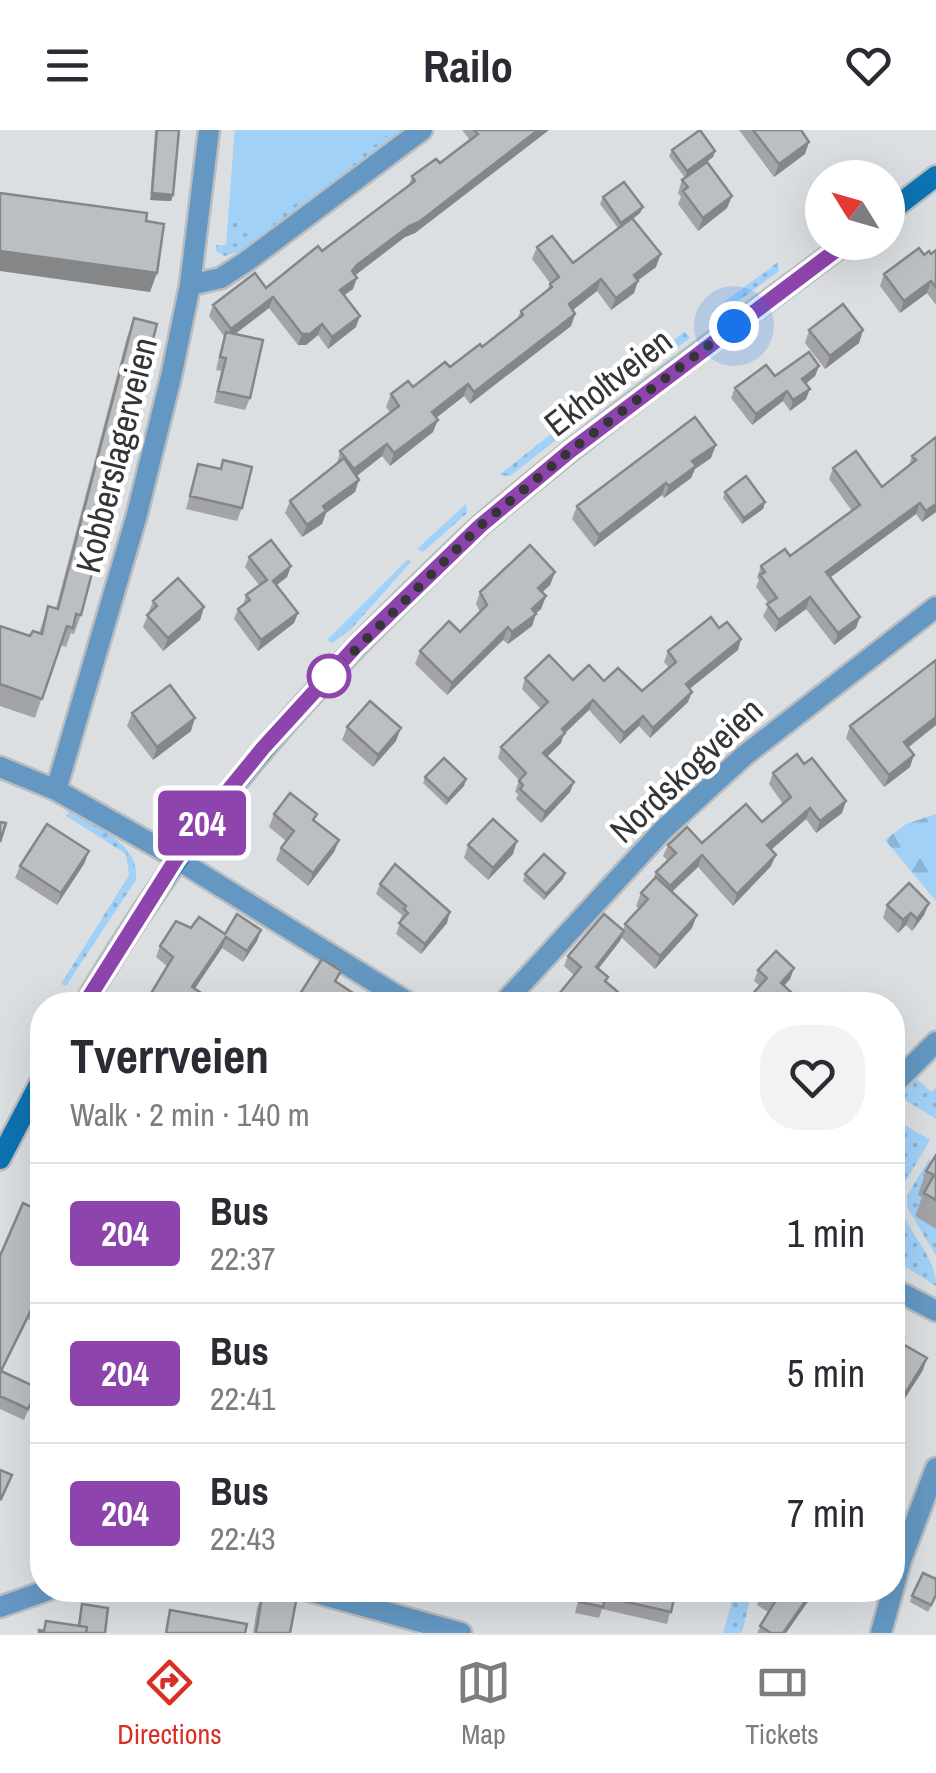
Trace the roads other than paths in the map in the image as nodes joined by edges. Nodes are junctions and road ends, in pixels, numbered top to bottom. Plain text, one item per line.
1 (209, 130) edge
2 (422, 130) edge
3 (936, 176) edge
4 (905, 199) edge
5 (824, 260) edge
6 (190, 285) junction
7 (936, 606) edge
8 (0, 767) edge
9 (56, 790) junction
10 (176, 859) junction
11 (92, 992) edge
12 (391, 992) edge
13 (514, 992) edge
14 (936, 1042) edge
15 (905, 1073) edge
16 (30, 1102) edge
17 (0, 1159) edge
18 (905, 1295) edge
19 (936, 1312) edge
20 (936, 1468) edge
21 (905, 1549) edge
22 (30, 1596) edge
23 (349, 1602) edge
24 (889, 1602) edge
25 (0, 1607) edge
26 (461, 1633) edge
27 (881, 1633) edge

1 - 6 street, Kobberslagerveien
2 - 6 street
3 - 4 street
5 - 10 street, Ekholtveien
6 - 9 street, Kobberslagerveien
7 - 13 street, Nordskogveien
8 - 9 street
9 - 10 street
10 - 11 street, Ekholtveien
10 - 12 street
14 - 15 street
16 - 17 street
18 - 19 street
20 - 21 street
22 - 25 street
23 - 26 street
24 - 27 street

